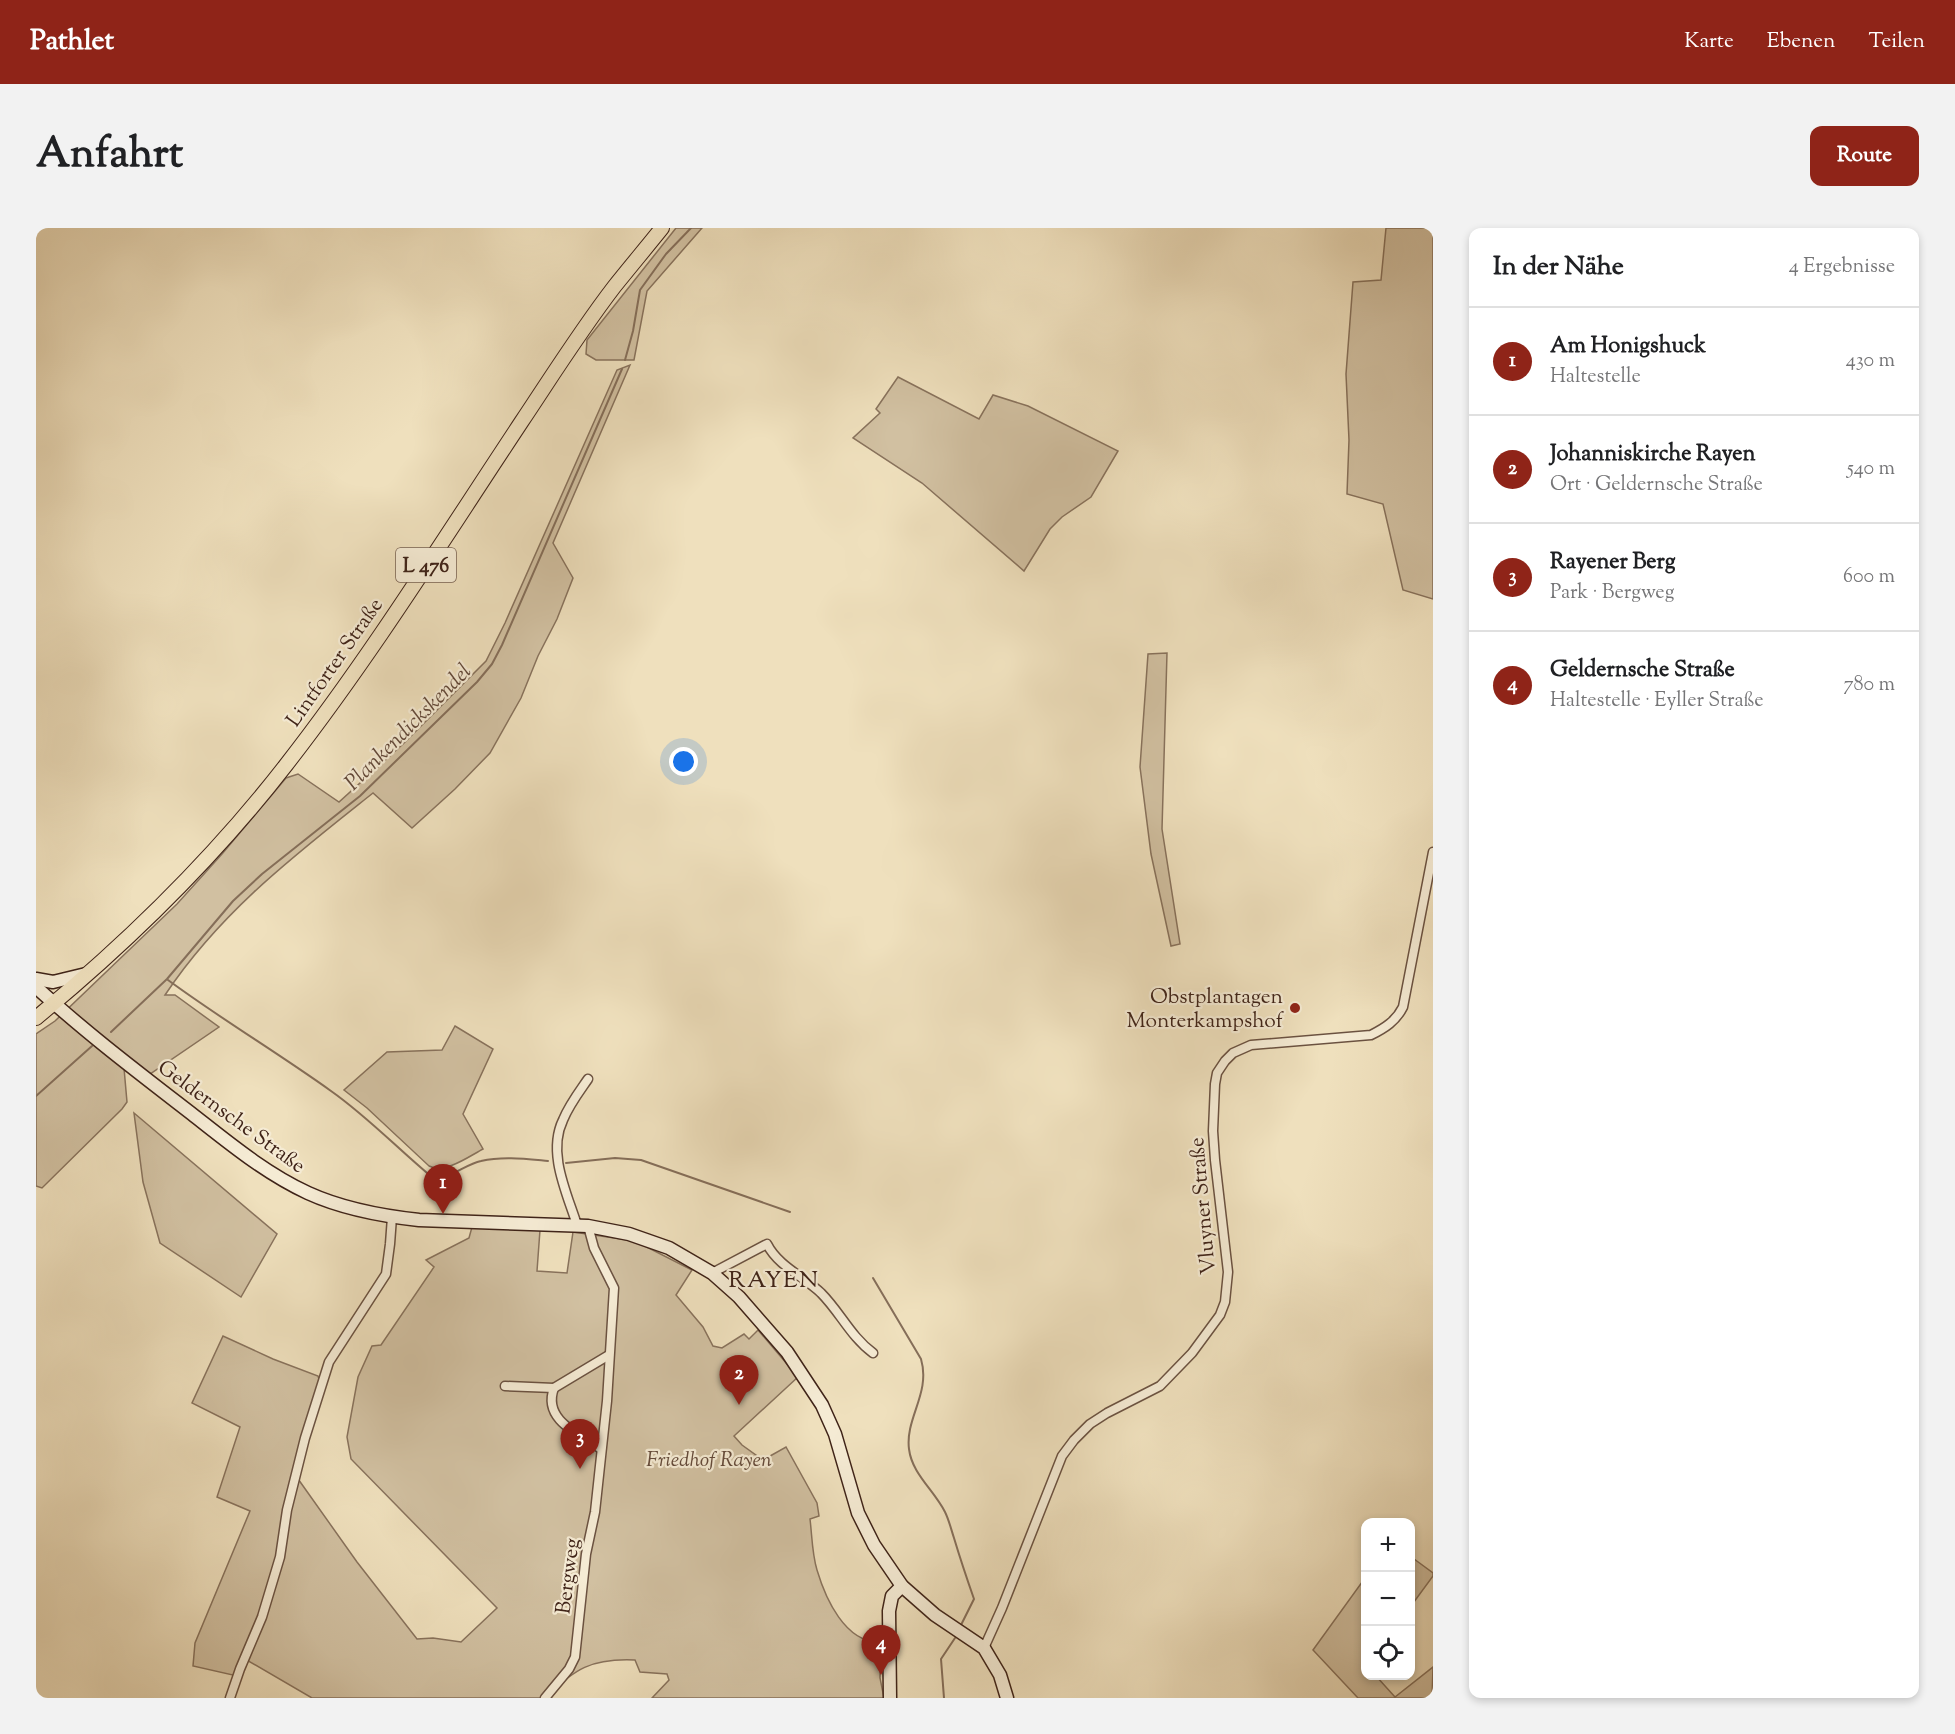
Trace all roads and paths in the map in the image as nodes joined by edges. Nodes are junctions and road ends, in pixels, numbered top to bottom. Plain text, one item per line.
1 (662, 228) edge
2 (1433, 852) edge
3 (87, 974) junction
4 (36, 979) edge
5 (36, 987) edge
6 (54, 1003) junction
7 (36, 1018) edge
8 (588, 1079) dead end
9 (392, 1217) junction
10 (583, 1225) junction
11 (712, 1273) junction
12 (873, 1353) dead end
13 (609, 1355) junction
14 (505, 1386) dead end
15 (554, 1388) junction
16 (601, 1449) junction
17 (902, 1586) junction
18 (984, 1648) junction
19 (230, 1698) edge
20 (545, 1698) edge
21 (890, 1698) edge
22 (1007, 1698) edge

1 - 3 main road, Lintforter Straße / L 476
2 - 18 street, Vluyner Straße
3 - 4 main road, Lintforter Straße
3 - 6 main road, Lintforter Straße / L 476
5 - 6 main road, Geldernsche Straße
6 - 7 main road, Lintforter Straße / L 476
6 - 9 main road, Geldernsche Straße
8 - 10 street
9 - 10 main road, Geldernsche Straße
9 - 19 street
10 - 11 main road, Geldernsche Straße
10 - 13 street, Bergweg
11 - 12 street
11 - 17 main road, Geldernsche Straße
13 - 15 street
13 - 16 street, Bergweg
14 - 15 street
15 - 16 street
16 - 20 street, Bergweg
17 - 18 main road, Geldernsche Straße
17 - 21 main road
18 - 22 main road, Geldernsche Straße

